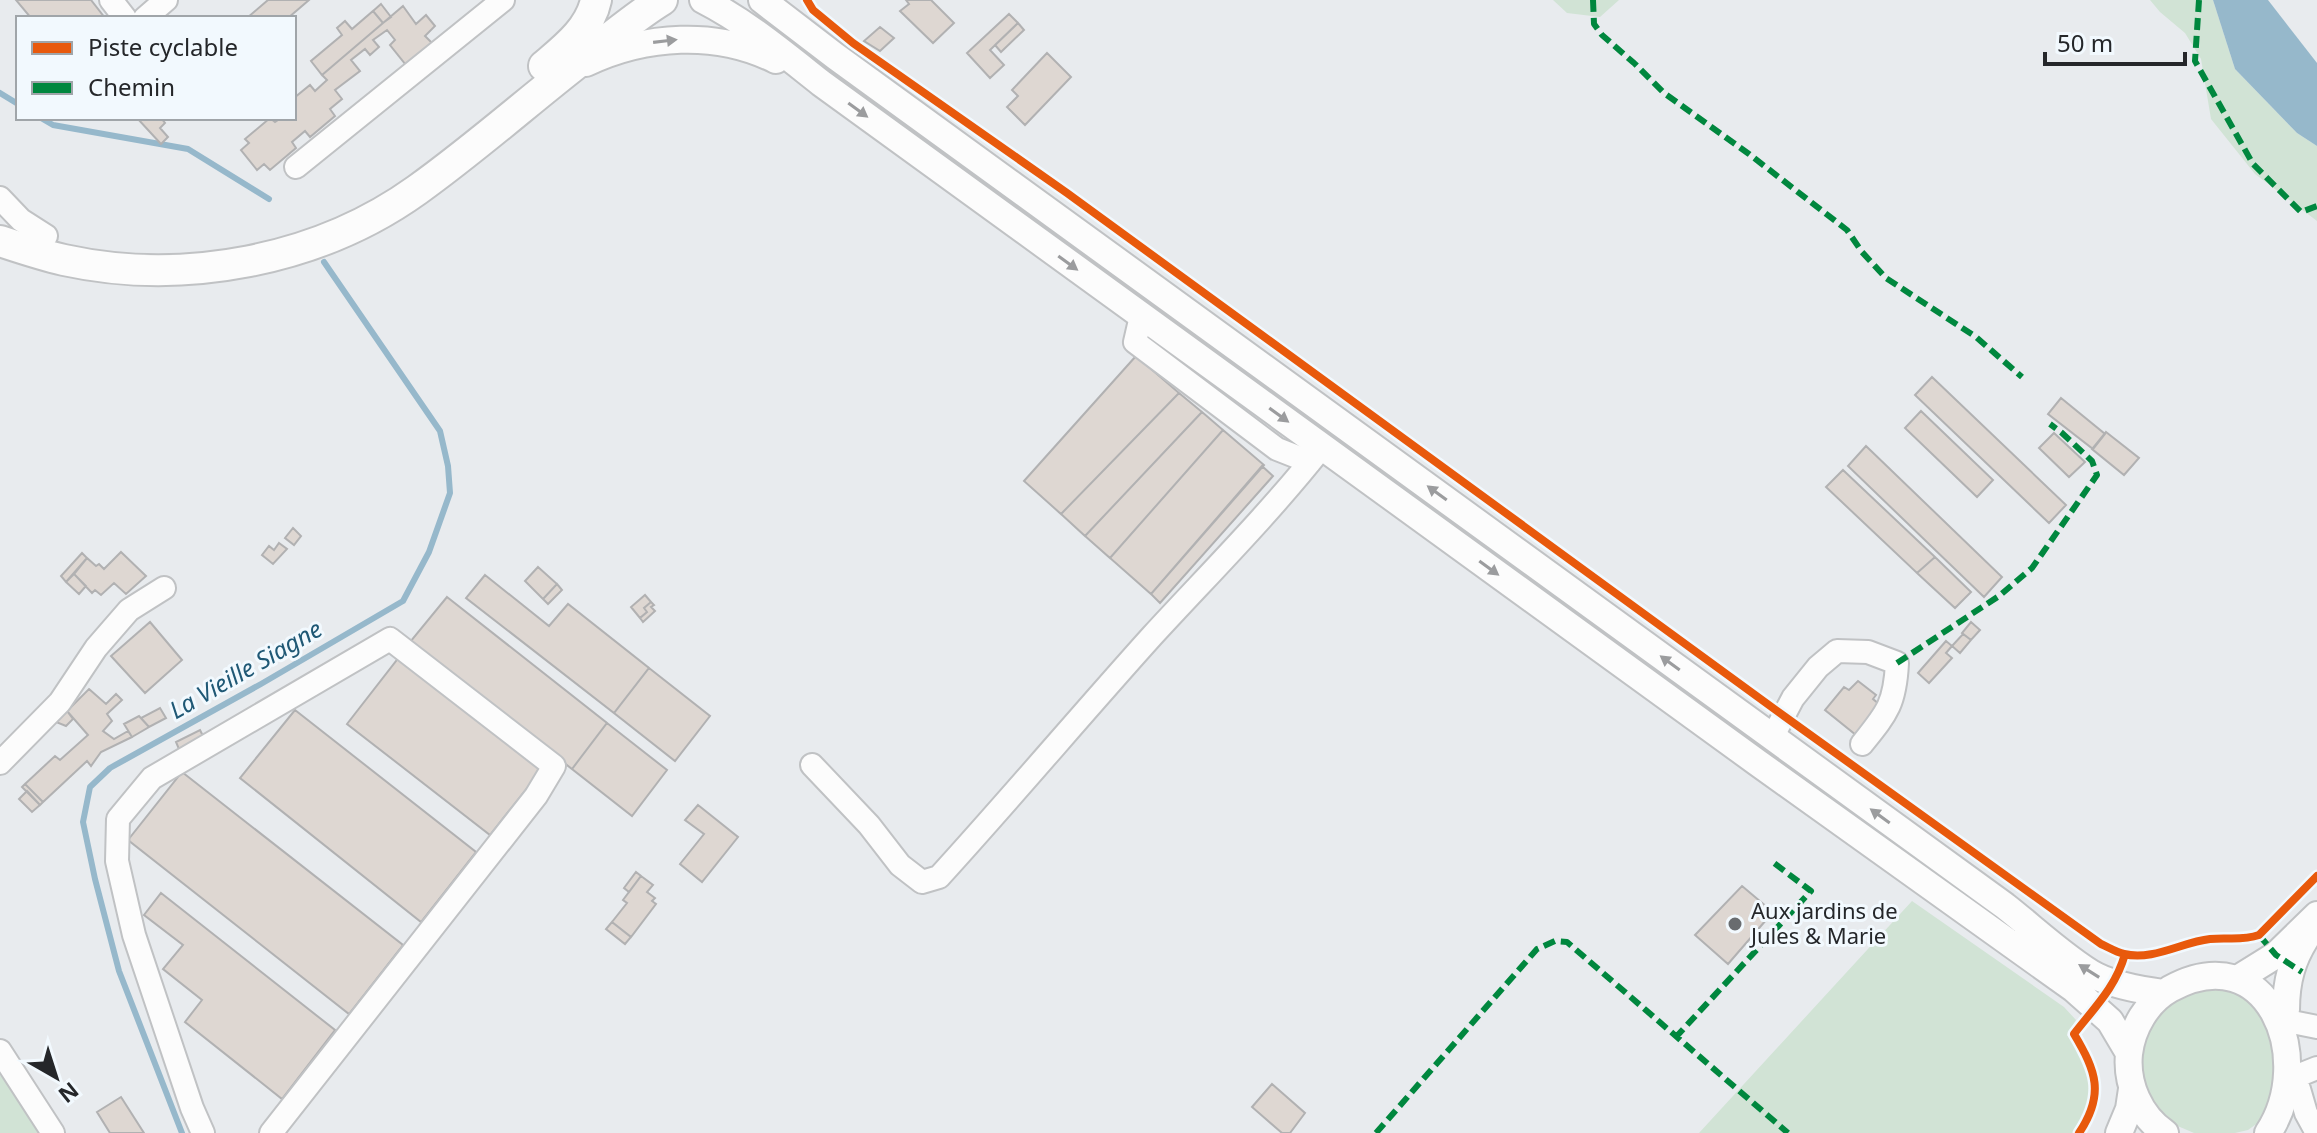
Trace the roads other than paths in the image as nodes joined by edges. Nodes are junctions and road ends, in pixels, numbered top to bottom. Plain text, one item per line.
1 (111, 0) edge
2 (166, 0) edge
3 (503, 0) edge
4 (596, 0) edge
5 (662, 0) edge
6 (703, 0) edge
7 (762, 0) edge
8 (123, 16) edge
9 (147, 16) edge
10 (564, 73) junction
11 (821, 83) junction
12 (296, 167) dead end
13 (0, 198) edge
14 (0, 221) edge
15 (46, 236) junction
16 (0, 241) edge
17 (1316, 454) junction
18 (164, 588) dead end
19 (1772, 738) junction
20 (1862, 744) dead end
21 (0, 763) edge
22 (812, 765) dead end
23 (2317, 915) edge
24 (2317, 922) edge
25 (2239, 978) junction
26 (2163, 993) junction
27 (2299, 1020) edge
28 (0, 1051) edge
29 (2129, 1053) junction
30 (2306, 1077) edge
31 (2132, 1089) junction
32 (53, 1133) edge
33 (203, 1133) edge
34 (271, 1133) edge
35 (2119, 1133) edge
36 (2165, 1133) edge
37 (2268, 1133) edge
38 (2317, 1133) edge

1 - 8 street
2 - 9 street
3 - 12 street
4 - 15 highway
5 - 10 highway
6 - 11 main road
19 -> 7 main road
10 -> 11 main road
10 - 16 highway
11 -> 17 main road
13 - 15 street
14 - 15 highway
17 - 22 street
17 -> 29 main road
18 - 21 street
19 - 20 street
26 -> 19 main road
23 - 25 main road
24 - 27 main road
25 - 26 main road
25 - 27 main road
26 - 29 main road
27 - 30 main road
28 - 32 street
29 - 31 main road
30 - 37 main road
30 - 38 street
31 - 35 main road
31 - 36 main road
33 - 34 street

